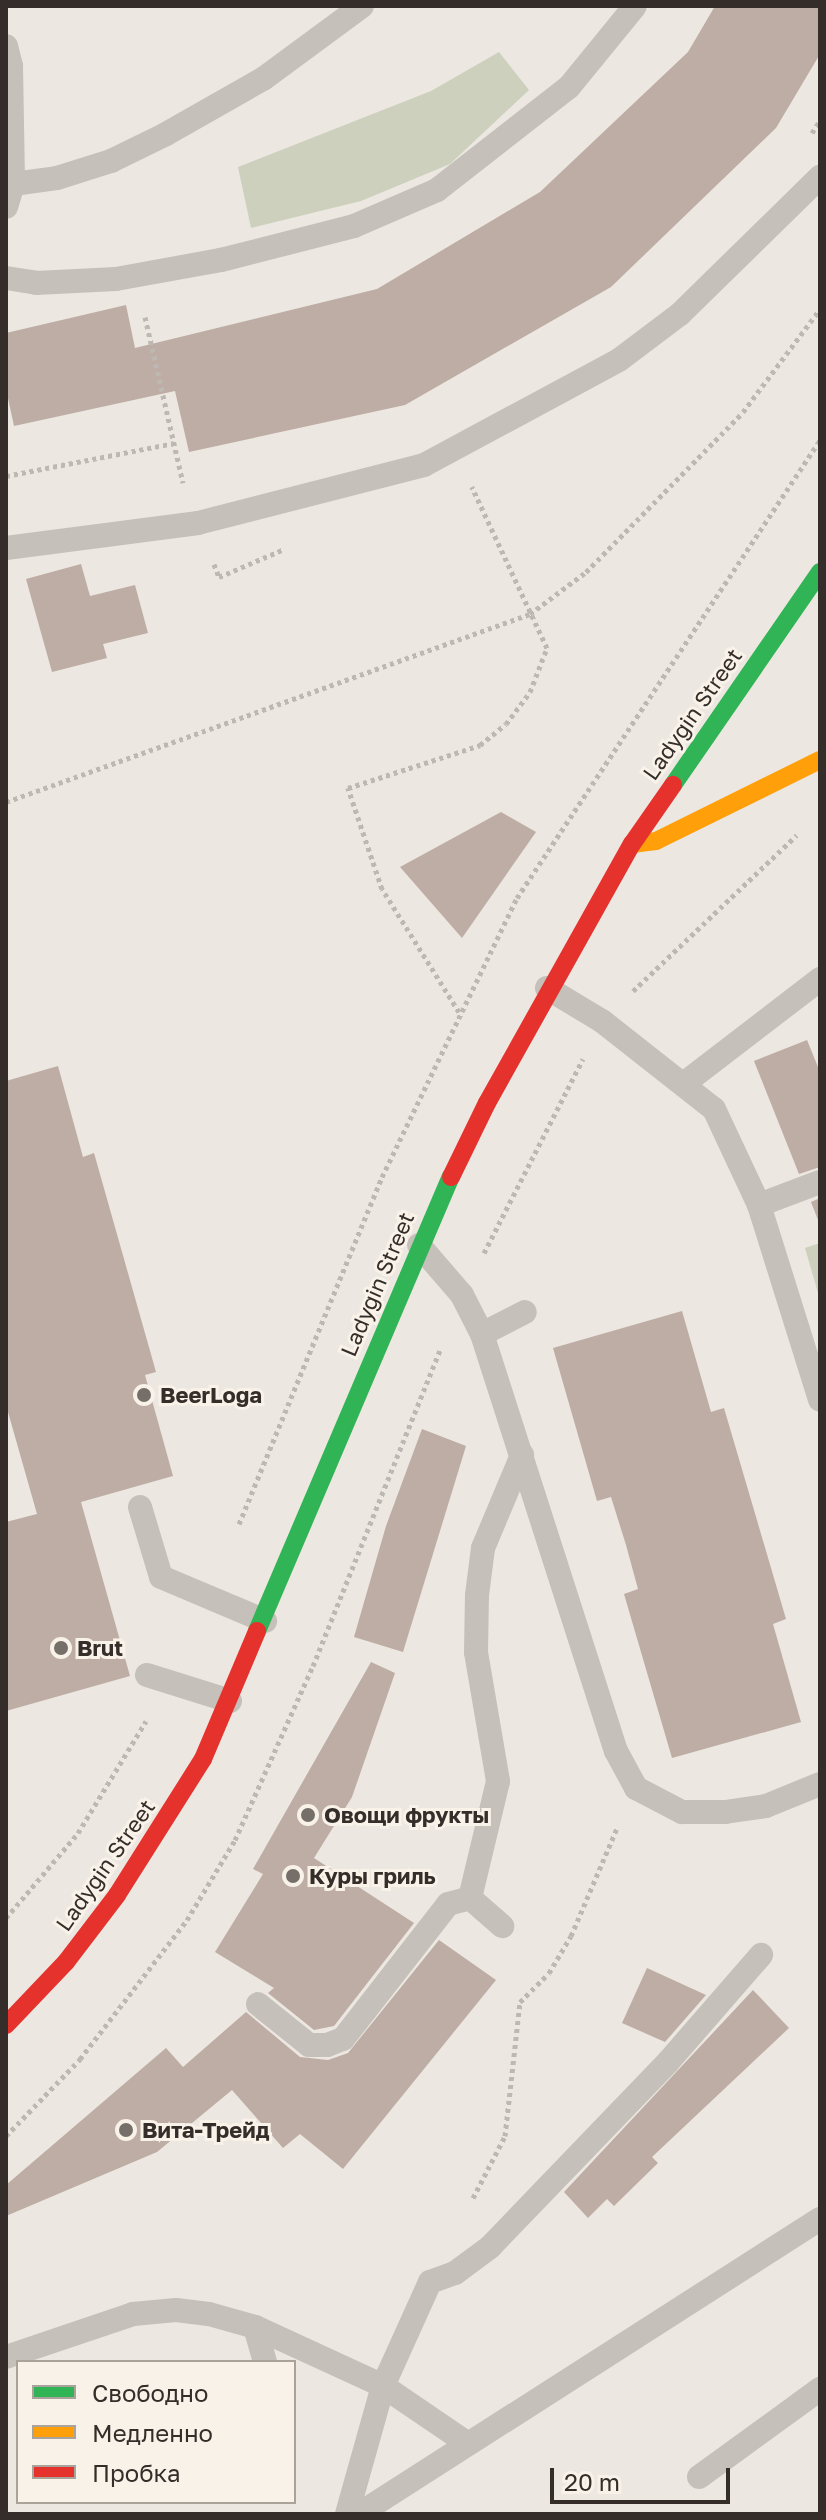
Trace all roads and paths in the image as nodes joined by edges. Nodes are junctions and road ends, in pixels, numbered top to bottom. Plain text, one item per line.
1 (362, 6) edge
2 (635, 6) edge
3 (6, 46) edge
4 (820, 120) edge
5 (808, 139) dead end
6 (820, 177) edge
7 (9, 196) edge
8 (136, 276) junction
9 (6, 278) edge
10 (820, 309) edge
11 (174, 443) junction
12 (6, 476) edge
13 (199, 484) dead end
14 (184, 488) junction
15 (170, 490) dead end
16 (478, 498) dead end
17 (8, 539) edge
18 (820, 572) edge
19 (530, 614) junction
20 (820, 760) edge
21 (6, 802) edge
22 (808, 828) dead end
23 (632, 844) junction
24 (820, 979) edge
25 (547, 988) junction
26 (459, 1012) dead end
27 (602, 1021) junction
28 (686, 1082) junction
29 (820, 1182) edge
30 (759, 1205) junction
31 (419, 1245) junction
32 (525, 1312) dead end
33 (482, 1334) junction
34 (820, 1400) edge
35 (522, 1455) junction
36 (140, 1507) dead end
37 (265, 1621) junction
38 (147, 1675) dead end
39 (230, 1701) junction
40 (820, 1784) edge
41 (636, 1788) junction
42 (470, 1898) junction
43 (502, 1926) dead end
44 (761, 1955) dead end
45 (258, 2004) dead end
46 (6, 2025) edge
47 (471, 2203) dead end
48 (820, 2219) edge
49 (255, 2327) junction
50 (6, 2357) edge
51 (264, 2360) edge
52 (383, 2386) junction
53 (820, 2389) edge
54 (467, 2443) junction
55 (699, 2477) dead end
56 (347, 2514) edge
57 (359, 2514) edge

1 - 7 lane
2 - 8 lane
3 - 7 lane
4 - 5 path
6 - 17 lane
8 - 9 lane
8 - 11 path
10 - 19 path
11 - 12 path
11 - 14 path
13 - 14 path
14 - 15 path
16 - 19 path
18 - 23 street, Ladygin Street
19 - 21 path
19 - 26 path
20 - 23 street
22 - 27 path
23 - 25 street, Ladygin Street
24 - 28 lane
25 - 27 lane
25 - 31 street, Ladygin Street
27 - 28 lane
28 - 30 lane
29 - 30 lane
30 - 34 lane
31 - 33 lane
31 - 37 street, Ladygin Street
32 - 33 lane
33 - 35 lane
35 - 41 lane
35 - 42 lane
36 - 37 lane
37 - 39 street, Ladygin Street
38 - 39 lane
39 - 46 street, Ladygin Street
40 - 41 lane
41 - 47 path
42 - 43 lane
42 - 45 lane
44 - 52 lane
48 - 54 lane
49 - 50 lane
49 - 51 lane
49 - 52 lane
52 - 54 lane
52 - 56 lane
53 - 55 lane
54 - 57 lane

